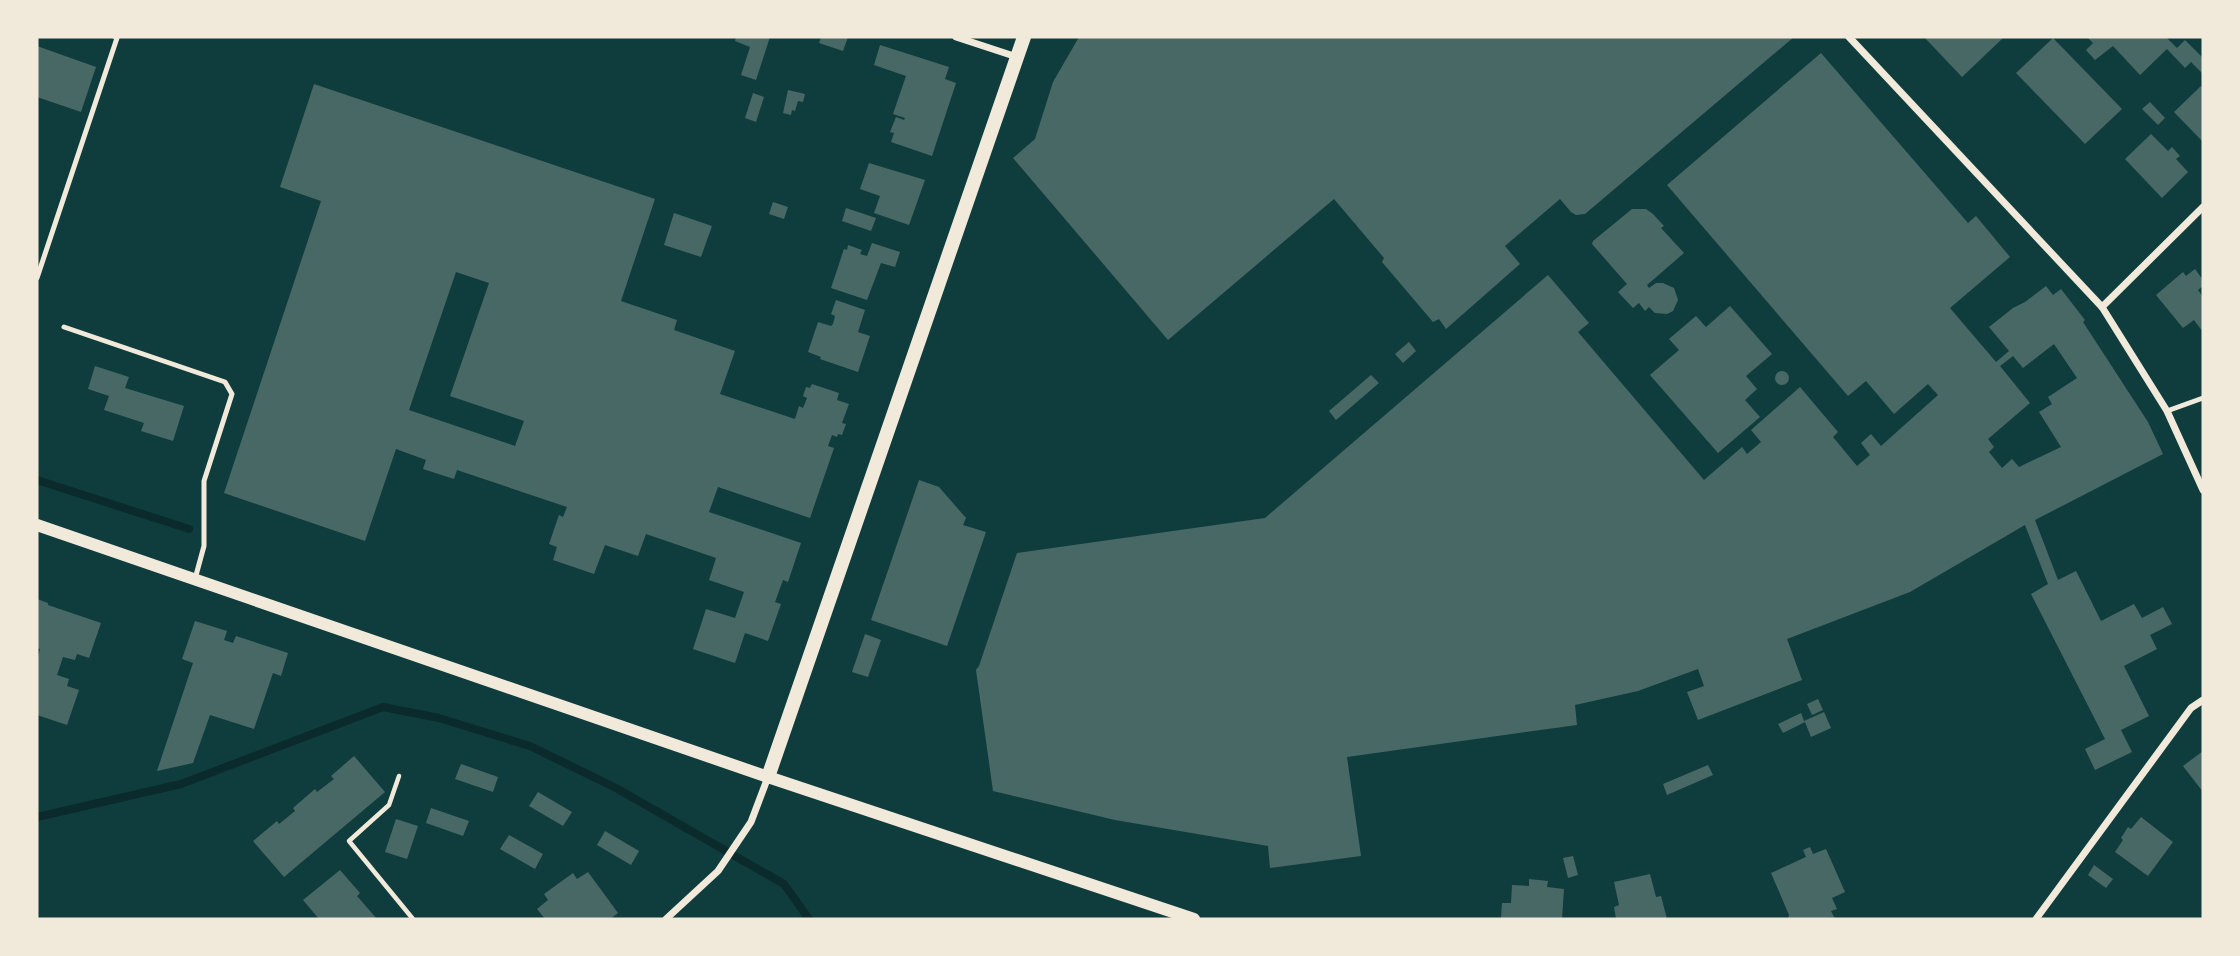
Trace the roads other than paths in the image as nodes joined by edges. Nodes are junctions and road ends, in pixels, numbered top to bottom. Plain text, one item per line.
1 (115, 37) edge
2 (956, 37) edge
3 (1024, 37) edge
4 (1849, 37) edge
5 (1017, 57) junction
6 (2203, 207) edge
7 (37, 278) edge
8 (2102, 307) junction
9 (64, 327) dead end
10 (2203, 398) edge
11 (2167, 411) junction
12 (2203, 490) edge
13 (37, 525) edge
14 (195, 579) junction
15 (2203, 700) edge
16 (768, 777) junction
17 (666, 919) edge
18 (1194, 919) edge
19 (2036, 919) edge

1 - 7 lane
2 - 5 street
3 - 5 main road
4 - 8 street
5 - 16 main road
6 - 8 street
8 - 11 street
9 - 14 lane
10 - 11 lane
11 - 12 street
13 - 14 street
14 - 16 street
15 - 19 street
16 - 17 street
16 - 18 street

